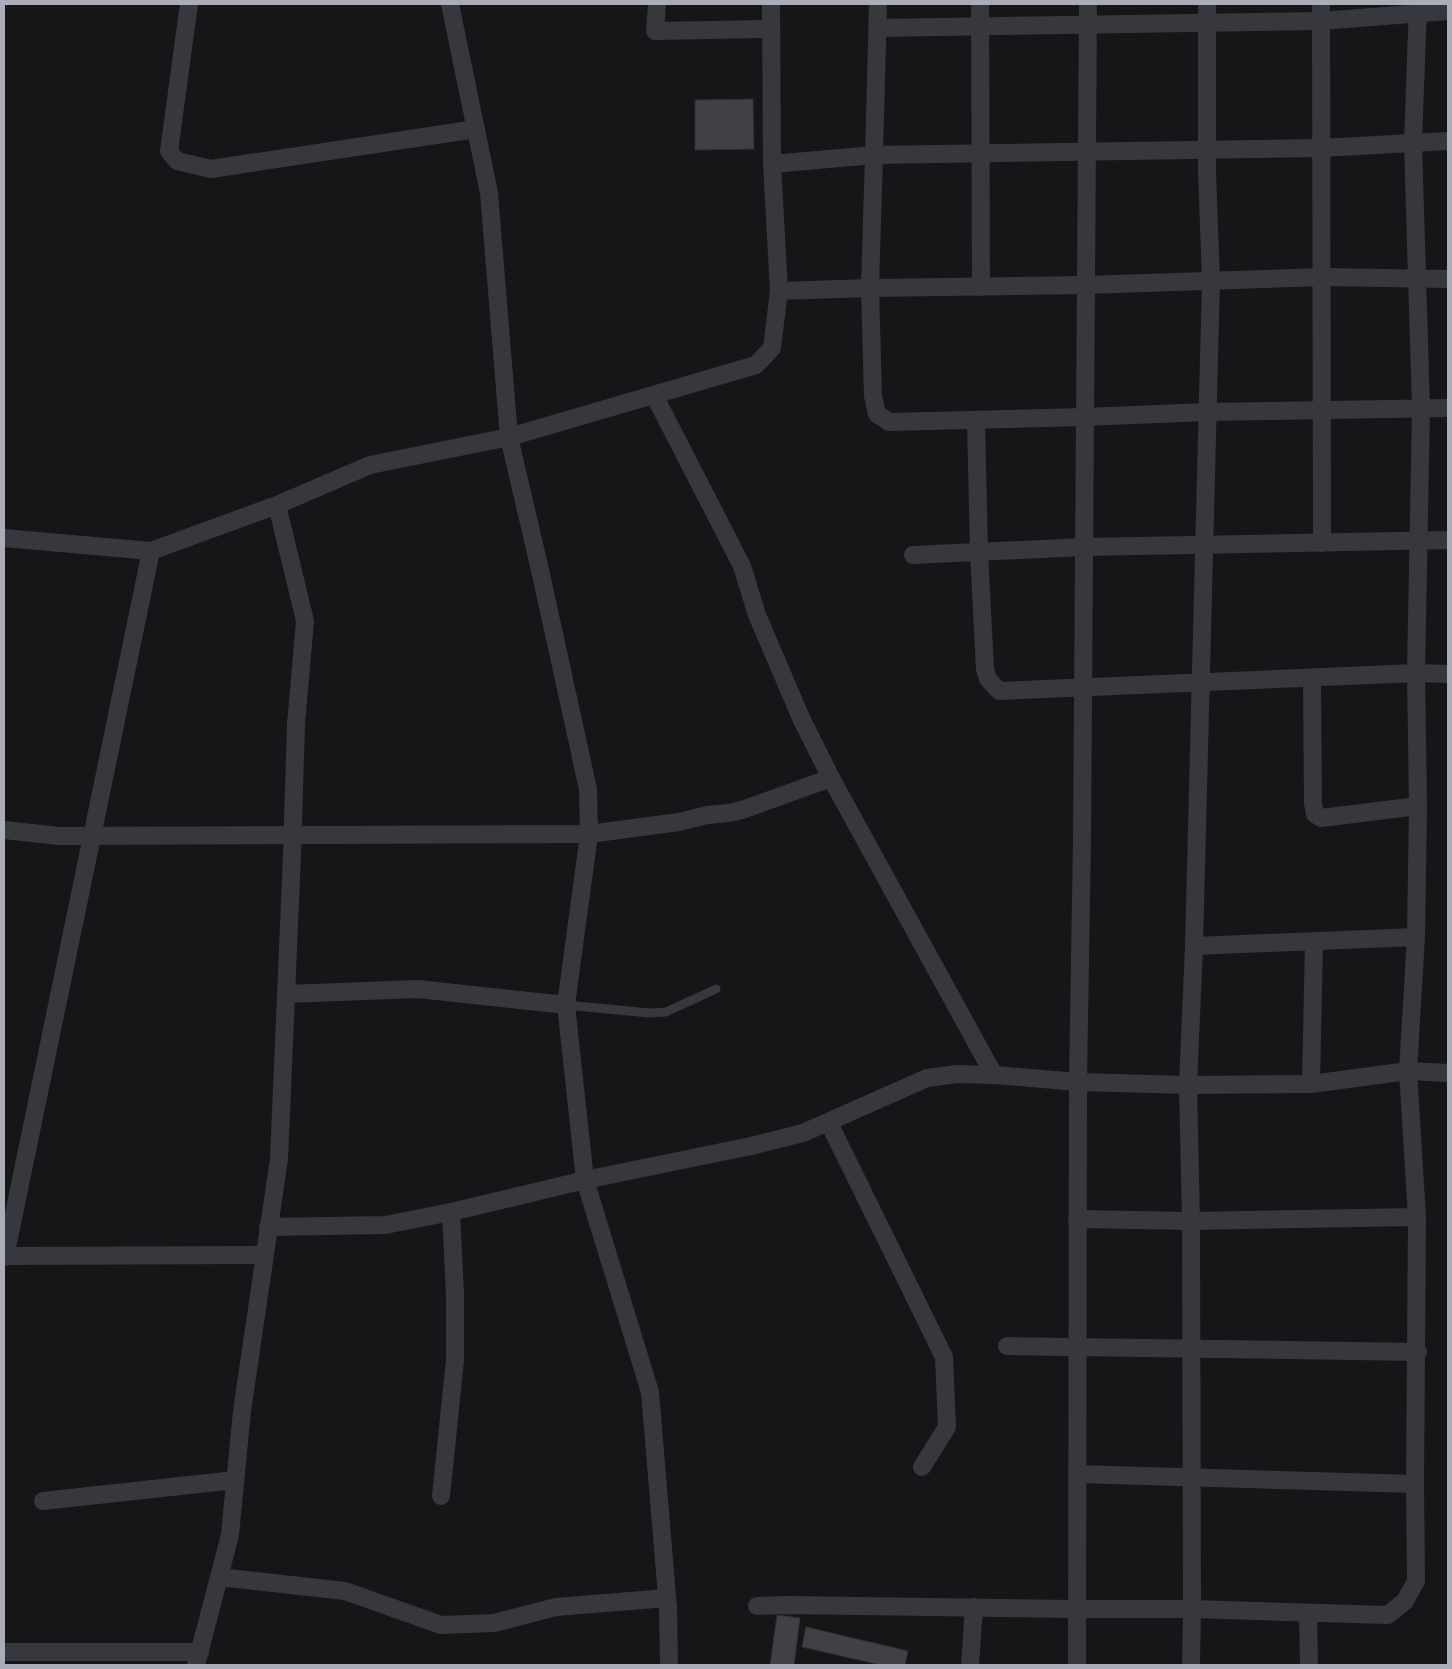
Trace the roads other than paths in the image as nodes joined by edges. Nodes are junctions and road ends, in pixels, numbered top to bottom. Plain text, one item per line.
1 (189, 4) edge
2 (450, 4) edge
3 (657, 4) edge
4 (771, 4) edge
5 (878, 4) edge
6 (980, 4) edge
7 (1088, 4) edge
8 (1207, 4) edge
9 (1418, 8) edge
10 (1448, 11) edge
11 (1321, 12) edge
12 (1207, 23) junction
13 (1088, 24) junction
14 (980, 26) junction
15 (878, 28) junction
16 (771, 29) junction
17 (476, 129) junction
18 (1448, 141) edge
19 (1414, 143) junction
20 (1322, 148) junction
21 (1207, 150) junction
22 (1087, 152) junction
23 (980, 154) junction
24 (874, 155) junction
25 (772, 164) junction
26 (1322, 277) junction
27 (1416, 278) junction
28 (1448, 279) edge
29 (1210, 280) junction
30 (1086, 285) junction
31 (981, 287) junction
32 (870, 288) junction
33 (778, 291) junction
34 (654, 395) junction
35 (1420, 408) junction
36 (1448, 408) edge
37 (1322, 410) junction
38 (1207, 412) junction
39 (1085, 417) junction
40 (976, 420) junction
41 (509, 437) junction
42 (277, 505) junction
43 (4, 538) edge
44 (1448, 540) edge
45 (1418, 541) junction
46 (1322, 543) junction
47 (1203, 545) junction
48 (1084, 547) junction
49 (151, 551) junction
50 (978, 552) junction
51 (913, 555) dead end
52 (1416, 673) junction
53 (1448, 674) edge
54 (1312, 678) junction
55 (1200, 683) junction
56 (1084, 688) junction
57 (831, 778) junction
58 (1418, 806) junction
59 (4, 830) edge
60 (589, 834) junction
61 (93, 836) junction
62 (292, 836) junction
63 (1416, 938) junction
64 (1314, 942) junction
65 (1194, 946) junction
66 (716, 989) dead end
67 (286, 994) junction
68 (566, 1005) junction
69 (1408, 1071) junction
70 (1448, 1073) edge
71 (994, 1075) junction
72 (1078, 1082) junction
73 (1311, 1084) junction
74 (1188, 1085) junction
75 (830, 1123) junction
76 (585, 1180) junction
77 (451, 1212) junction
78 (1417, 1217) junction
79 (1077, 1219) junction
80 (1191, 1221) junction
81 (268, 1227) junction
82 (264, 1255) junction
83 (4, 1256) edge
84 (1007, 1346) dead end
85 (1077, 1347) junction
86 (1191, 1349) junction
87 (1418, 1352) junction
88 (922, 1467) dead end
89 (1077, 1474) junction
90 (1192, 1477) junction
91 (235, 1480) junction
92 (1416, 1484) junction
93 (440, 1496) dead end
94 (43, 1501) dead end
95 (219, 1577) junction
96 (667, 1598) junction
97 (757, 1606) dead end
98 (974, 1607) junction
99 (1077, 1609) junction
100 (1192, 1609) junction
101 (1308, 1613) junction
102 (4, 1652) edge
103 (198, 1659) edge
104 (669, 1665) edge
105 (970, 1665) edge
106 (1077, 1665) edge
107 (1191, 1665) edge
108 (1309, 1665) edge

1 - 17 street
2 - 17 street
3 - 16 street
4 - 16 street
5 - 15 street
6 - 14 street
7 - 13 street
8 - 12 street
9 - 10 street
9 - 11 street
9 - 19 street
11 - 12 street
11 - 20 street
12 - 13 street
12 - 21 street
13 - 14 street
13 - 22 street
14 - 15 street
14 - 23 street
15 - 24 street
16 - 25 street
17 - 41 street
18 - 19 street
19 - 20 street
19 - 27 street
20 - 21 street
20 - 26 street
21 - 22 street
21 - 29 street
22 - 23 street
22 - 30 street
23 - 24 street
23 - 31 street
24 - 25 street
24 - 32 street
25 - 33 street
26 - 27 street
26 - 29 street
26 - 37 street
27 - 28 street
27 - 35 street
29 - 30 street
29 - 38 street
30 - 31 street
30 - 39 street
31 - 32 street
32 - 33 street
32 - 40 street
33 - 34 street
34 - 41 street
34 - 57 street
35 - 36 street
35 - 37 street
35 - 45 street
37 - 38 street
37 - 46 street
38 - 39 street
38 - 47 street
39 - 40 street
39 - 48 street
40 - 50 street
41 - 42 street
41 - 60 street
42 - 49 street
42 - 62 street
43 - 49 street
44 - 45 street
45 - 46 street
45 - 52 street
46 - 47 street
47 - 48 street
47 - 55 street
48 - 50 street
48 - 56 street
49 - 61 street
50 - 51 street
50 - 56 street
52 - 53 street
52 - 54 street
52 - 58 street
54 - 55 street
54 - 58 street
55 - 56 street
55 - 65 street
56 - 72 street
57 - 60 street
57 - 71 street
58 - 63 street
59 - 61 street
60 - 62 street
60 - 68 street
61 - 62 street
61 - 83 street
62 - 67 street
63 - 64 street
63 - 69 street
64 - 65 street
64 - 73 street
65 - 74 street
66 - 68 lane
67 - 68 street
67 - 81 street
68 - 76 street
69 - 70 street
69 - 73 street
69 - 78 street
71 - 72 street
71 - 75 street
72 - 74 street
72 - 79 street
73 - 74 street
74 - 80 street
75 - 76 street
75 - 88 street
76 - 77 street
76 - 96 street
77 - 81 street
77 - 93 street
78 - 80 street
78 - 87 street
79 - 80 street
79 - 85 street
80 - 86 street
81 - 82 street
82 - 83 street
82 - 91 street
84 - 85 street
85 - 86 street
85 - 89 street
86 - 87 street
86 - 90 street
87 - 92 street
89 - 90 street
89 - 99 street
90 - 92 street
90 - 100 street
91 - 94 street
91 - 95 street
92 - 101 street
95 - 96 street
95 - 103 street
96 - 104 street
97 - 98 street
98 - 99 street
98 - 105 street
99 - 100 street
99 - 106 street
100 - 101 street
100 - 107 street
101 - 108 street
102 - 103 street

